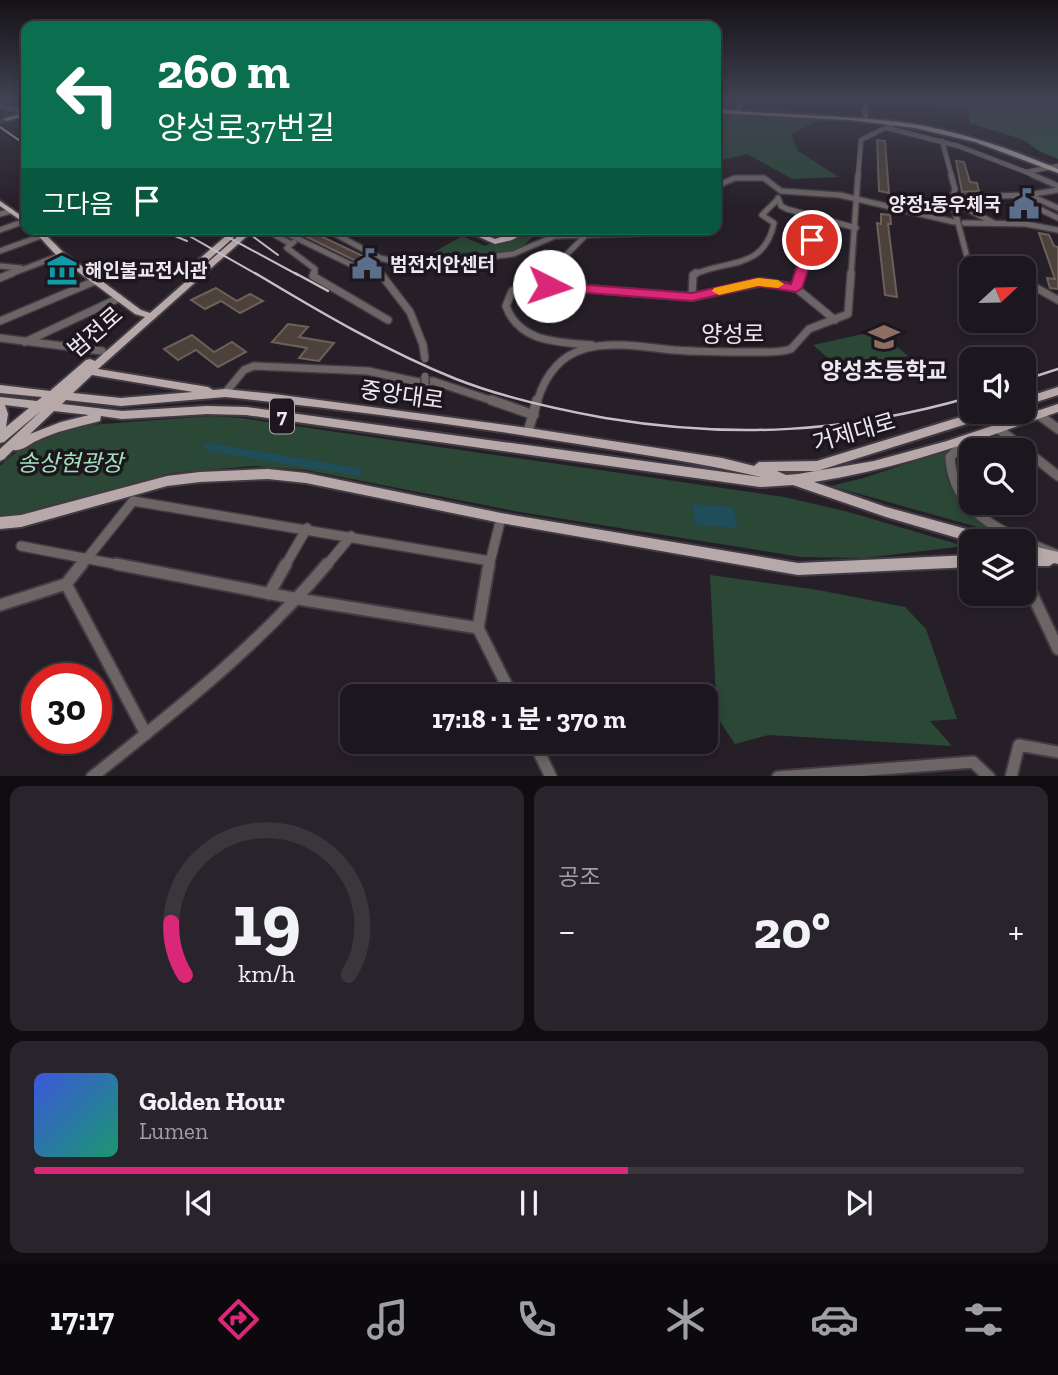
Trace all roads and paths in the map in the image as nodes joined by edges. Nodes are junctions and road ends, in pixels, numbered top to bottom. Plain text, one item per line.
1 (872, 135) edge
2 (917, 135) edge
3 (953, 135) edge
4 (968, 135) edge
5 (942, 141) junction
6 (1047, 166) junction
7 (1058, 167) edge
8 (1026, 172) junction
9 (721, 184) edge
10 (1057, 186) edge
11 (781, 191) junction
12 (954, 195) junction
13 (1028, 195) junction
14 (1012, 196) junction
15 (965, 197) junction
16 (859, 199) junction
17 (777, 200) junction
18 (0, 203) edge
19 (1058, 208) edge
20 (11, 211) junction
21 (0, 214) edge
22 (820, 216) junction
23 (21, 218) edge
24 (1058, 218) edge
25 (954, 222) dead end
26 (994, 223) junction
27 (21, 224) edge
28 (962, 226) junction
29 (856, 228) junction
30 (0, 230) edge
31 (1058, 230) edge
32 (44, 235) joint
33 (233, 235) edge
34 (244, 235) edge
35 (275, 235) edge
36 (290, 235) edge
37 (338, 235) edge
38 (479, 235) edge
39 (502, 235) edge
40 (515, 235) edge
41 (591, 235) edge
42 (584, 237) junction
43 (509, 238) junction
44 (300, 240) junction
45 (291, 244) junction
46 (0, 251) edge
47 (61, 255) junction
48 (967, 256) edge
49 (388, 260) junction
50 (0, 266) edge
51 (374, 267) junction
52 (25, 268) junction
53 (0, 278) edge
54 (95, 281) junction
55 (525, 284) junction
56 (796, 288) junction
57 (1036, 288) edge
58 (692, 297) junction
59 (119, 299) junction
60 (1058, 300) edge
61 (148, 315) junction
62 (388, 320) dead end
63 (835, 320) junction
64 (0, 321) edge
65 (0, 338) edge
66 (25, 342) junction
67 (598, 345) junction
68 (102, 351) junction
69 (88, 368) junction
70 (425, 380) dead end
71 (0, 388) edge
72 (1058, 391) edge
73 (24, 392) junction
74 (225, 393) junction
75 (63, 397) junction
76 (1036, 398) edge
77 (0, 401) edge
78 (51, 401) junction
79 (0, 406) edge
80 (37, 406) junction
81 (1058, 408) edge
82 (122, 415) junction
83 (534, 415) junction
84 (1039, 415) junction
85 (959, 422) edge
86 (999, 429) junction
87 (1058, 429) edge
88 (0, 431) edge
89 (528, 432) junction
90 (973, 437) junction
91 (0, 439) edge
92 (0, 457) edge
93 (722, 463) junction
94 (1058, 476) edge
95 (795, 481) junction
96 (134, 495) junction
97 (501, 518) junction
98 (0, 527) edge
99 (307, 528) junction
100 (959, 533) edge
101 (351, 536) junction
102 (21, 546) dead end
103 (1036, 553) edge
104 (1058, 558) edge
105 (86, 559) junction
106 (1036, 559) edge
107 (490, 561) junction
108 (959, 562) edge
109 (66, 584) junction
110 (269, 594) junction
111 (298, 599) junction
112 (1036, 602) edge
113 (0, 605) edge
114 (478, 628) junction
115 (1058, 649) edge
116 (506, 684) edge
117 (146, 734) junction
118 (1058, 752) edge
119 (540, 754) edge
120 (92, 776) edge
121 (551, 776) edge
122 (778, 776) edge
123 (989, 776) edge
124 (1011, 776) edge

1 - 16 street
2 - 5 street
3 - 6 main road
4 - 7 main road
5 - 8 street
5 - 12 street
6 - 7 main road
6 - 8 street
8 - 10 street
9 - 11 street
10 - 13 street
11 - 16 street
11 - 17 street
12 - 15 street
12 - 28 street
13 - 14 street
13 - 19 street
14 - 15 street
14 - 24 street
15 - 26 street
16 - 25 street
16 - 29 street
17 - 22 street
17 - 58 street
18 - 20 main road
20 - 21 street
20 - 23 main road
22 - 29 street
22 - 56 street
26 - 28 street
26 - 31 street
27 - 30 street
28 - 48 street
29 - 63 street
32 - 46 street
32 - 47 main road
33 - 61 main road, 범전로
34 - 61 main road, 범전로
35 - 45 street
36 - 44 street
37 - 49 street
38 - 43 main road
39 - 43 main road
40 - 43 main road
41 - 42 street
42 - 49 street
42 - 55 street
44 - 45 street
44 - 51 street
45 - 62 street
47 - 52 street
47 - 54 main road
49 - 51 street
50 - 52 street
51 - 70 street, bridge
52 - 53 street
54 - 59 main road
54 - 64 street
55 - 58 street
55 - 67 street
56 - 58 street
56 - 63 street
57 - 60 street
59 - 61 main road
59 - 66 street
61 - 68 main road, 범전로
61 - 69 main road, 범전로
63 - 67 street, 양성로
65 - 66 street
66 - 68 street
67 - 83 street, 양성로
68 - 69 main road, 범전로
69 - 73 main road
69 - 74 main road
69 - 75 main road, 범전로
69 - 78 main road, 범전로
71 - 73 main road, 중앙대로 / 7
72 - 76 main road
73 - 78 main road, 중앙대로 / 7
74 - 75 main road, 중앙대로 / 7
74 - 83 street
74 - 89 main road, 중앙대로 / 7
75 - 78 main road, 중앙대로 / 7
77 - 80 main road, 중앙대로 / 7
78 - 80 main road, 중앙대로 / 7
78 - 82 main road, 중앙대로 / 7
78 - 92 main road, 범전로
79 - 88 main road
80 - 91 main road
81 - 84 main road, 거제대로
82 - 92 main road
82 - 95 main road, 중앙대로 / 7
83 - 89 street, 양성로
84 - 86 main road, 거제대로
84 - 87 street
85 - 93 main road, 거제대로
86 - 90 main road, 거제대로
86 - 94 street
89 - 93 main road, 중앙대로 / 7
90 - 95 main road, 거제대로
90 - 104 street
93 - 95 main road, 중앙대로 / 7
95 - 100 main road, 중앙대로 / 7
96 - 97 main road
96 - 98 main road
96 - 99 street
96 - 105 street
97 - 107 street
97 - 108 main road
99 - 101 street
99 - 110 street
101 - 107 street
101 - 111 street
102 - 105 street
103 - 104 main road
104 - 106 main road
105 - 109 street
105 - 110 street
107 - 114 street
109 - 113 street
109 - 117 street
110 - 111 street
111 - 114 street
111 - 117 street
112 - 115 street
114 - 116 street
117 - 120 street
118 - 124 street
119 - 121 street
122 - 123 street

